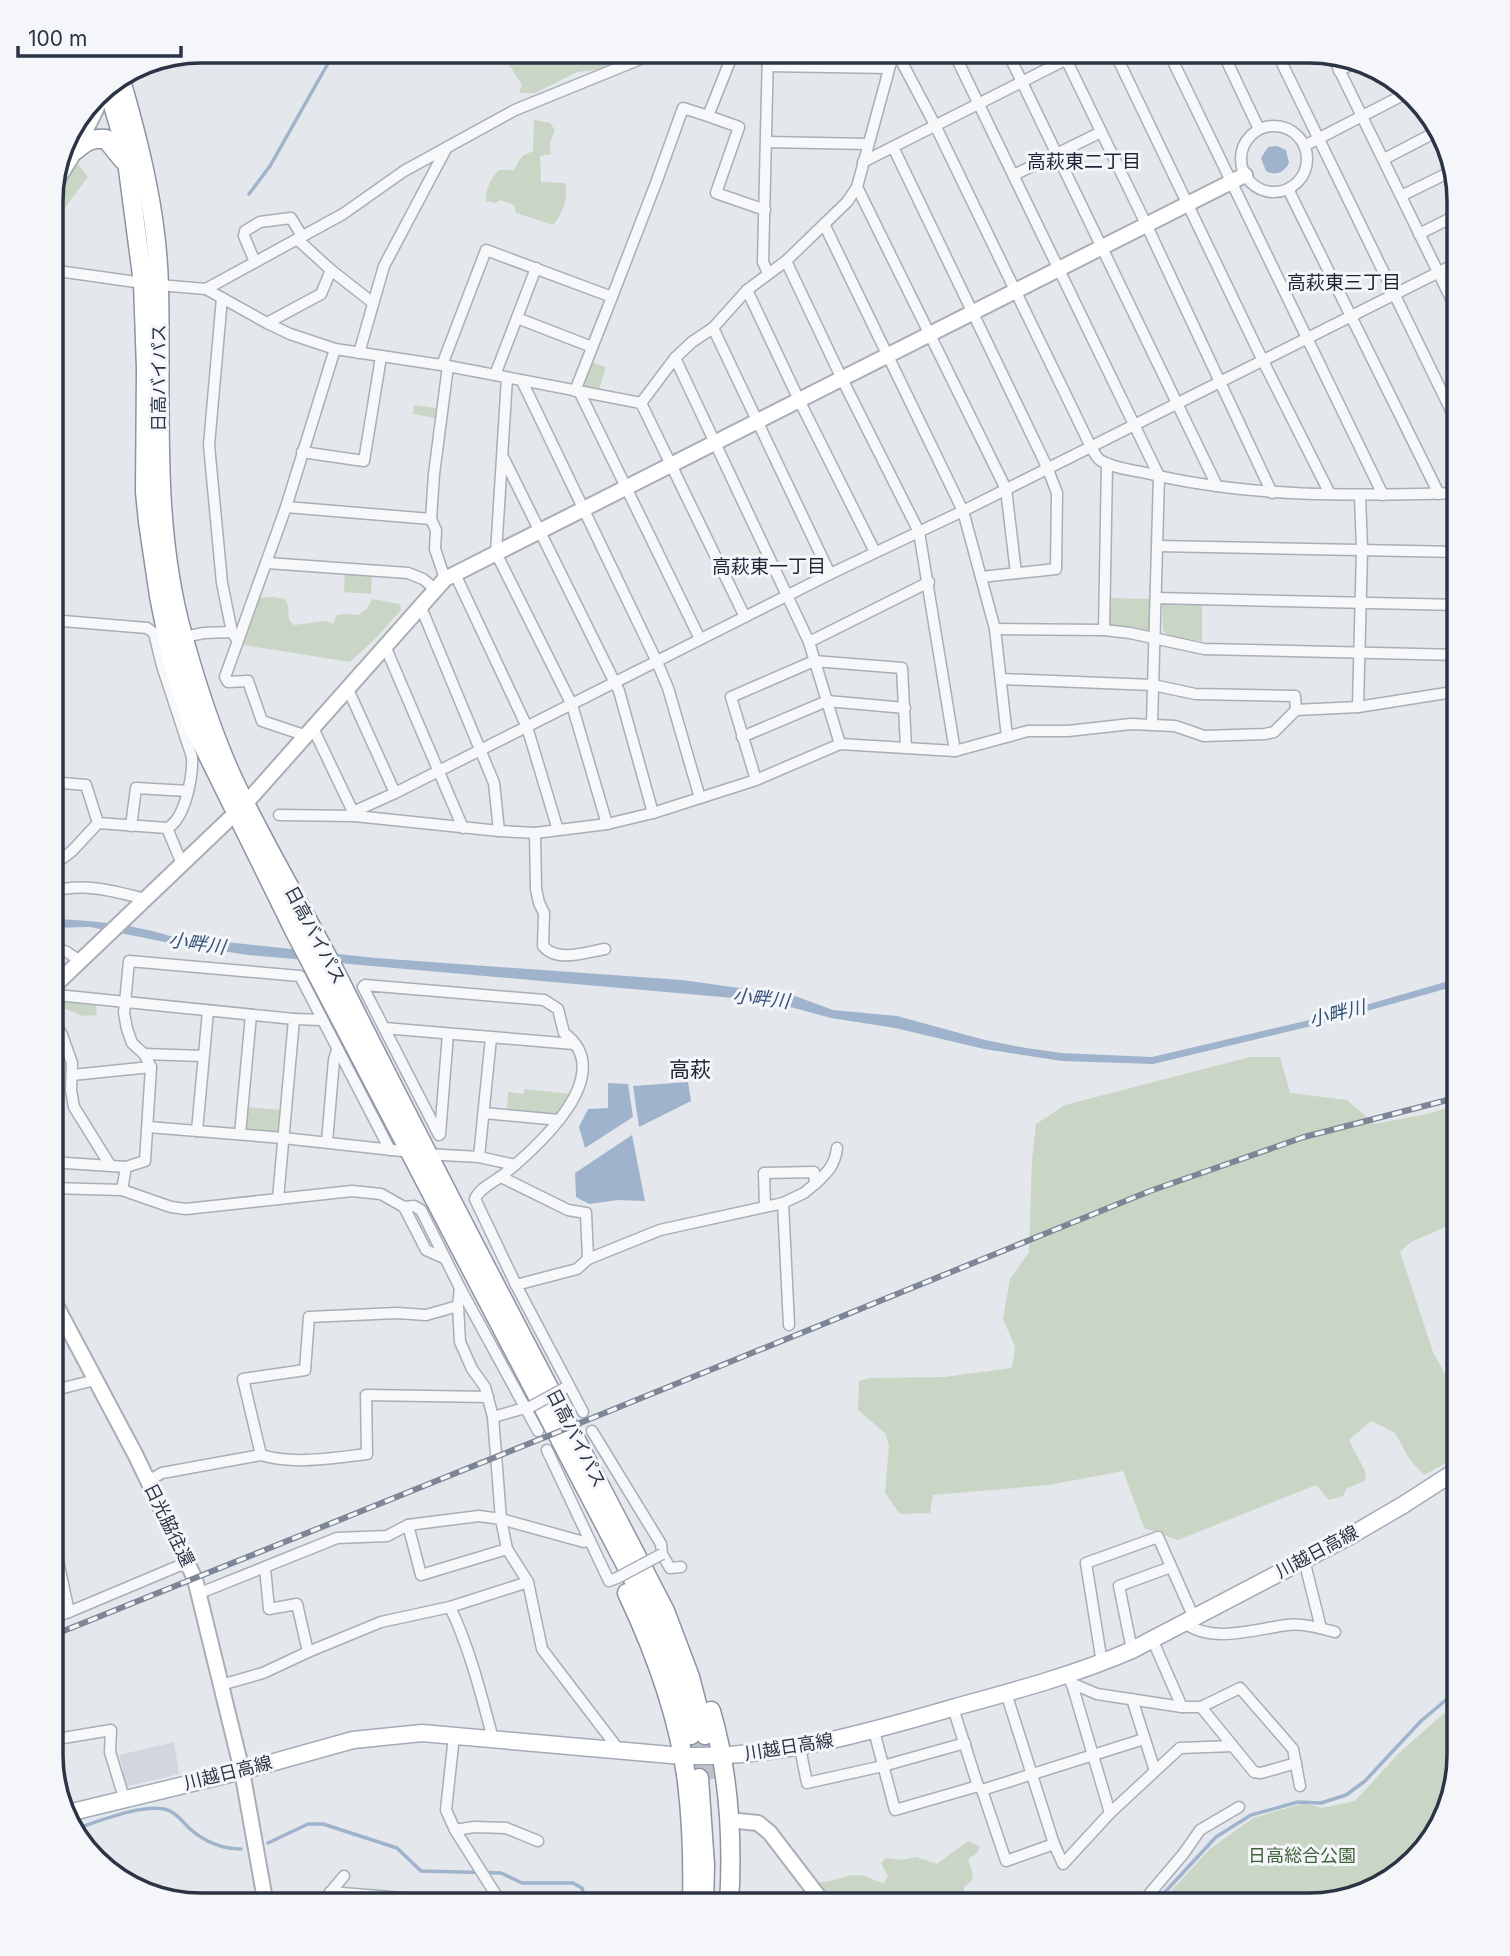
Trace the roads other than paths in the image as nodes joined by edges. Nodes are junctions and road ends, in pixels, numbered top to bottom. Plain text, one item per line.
1 (631, 63) edge
2 (729, 63) edge
3 (891, 63) edge
4 (901, 63) edge
5 (959, 63) edge
6 (1013, 63) edge
7 (1052, 63) edge
8 (1068, 63) edge
9 (1120, 63) edge
10 (1174, 63) edge
11 (1228, 63) edge
12 (1282, 63) edge
13 (768, 66) joint
14 (1337, 66) edge
15 (889, 68) junction
16 (1344, 68) edge
17 (1339, 71) junction
18 (1022, 82) junction
19 (115, 93) edge
20 (113, 95) edge
21 (1399, 97) edge
22 (979, 103) junction
23 (97, 111) edge
24 (708, 116) junction
25 (1362, 116) junction
26 (935, 125) junction
27 (1259, 129) junction
28 (1101, 132) junction
29 (1430, 135) edge
30 (1318, 138) junction
31 (767, 142) junction
32 (867, 144) junction
33 (447, 146) junction
34 (1304, 146) junction
35 (893, 147) junction
36 (76, 150) junction
37 (1057, 154) junction
38 (70, 159) edge
39 (1384, 159) junction
40 (863, 162) junction
41 (128, 169) junction
42 (1245, 174) junction
43 (1444, 175) edge
44 (1014, 176) junction
45 (1231, 182) junction
46 (857, 187) junction
47 (1289, 189) junction
48 (1401, 196) junction
49 (1188, 203) junction
50 (765, 210) junction
51 (1447, 220) edge
52 (824, 224) junction
53 (1146, 224) junction
54 (1419, 234) junction
55 (300, 237) junction
56 (1102, 246) junction
57 (255, 261) junction
58 (786, 261) junction
59 (536, 268) junction
60 (1059, 268) junction
61 (1447, 268) edge
62 (331, 270) junction
63 (63, 272) edge
64 (768, 273) junction
65 (1438, 273) junction
66 (151, 284) junction
67 (206, 289) junction
68 (747, 290) junction
69 (1015, 290) junction
70 (1447, 291) edge
71 (1394, 294) junction
72 (612, 297) junction
73 (222, 298) junction
74 (373, 303) junction
75 (972, 312) junction
76 (1350, 316) junction
77 (517, 318) junction
78 (267, 323) junction
79 (713, 328) junction
80 (929, 335) junction
81 (1305, 339) junction
82 (592, 347) junction
83 (335, 349) junction
84 (359, 353) junction
85 (381, 357) junction
86 (887, 357) junction
87 (675, 358) junction
88 (1262, 361) junction
89 (445, 366) junction
90 (495, 374) junction
91 (507, 378) junction
92 (842, 379) junction
93 (522, 381) junction
94 (1221, 383) junction
95 (577, 392) junction
96 (799, 400) junction
97 (1447, 402) edge
98 (641, 403) junction
99 (1178, 404) junction
100 (757, 422) junction
101 (1133, 426) junction
102 (714, 443) junction
103 (1090, 447) junction
104 (303, 452) junction
105 (503, 459) junction
106 (1107, 464) junction
107 (670, 465) junction
108 (1048, 467) junction
109 (1159, 476) junction
110 (1217, 486) junction
111 (627, 487) junction
112 (1006, 489) junction
113 (1272, 493) junction
114 (1330, 494) junction
115 (1439, 494) junction
116 (1447, 494) edge
117 (1382, 495) junction
118 (1360, 496) junction
119 (286, 507) junction
120 (584, 509) junction
121 (962, 511) junction
122 (431, 519) junction
123 (540, 532) junction
124 (919, 532) junction
125 (1158, 546) junction
126 (1362, 549) junction
127 (875, 552) junction
128 (1447, 552) edge
129 (496, 553) junction
130 (267, 563) junction
131 (1016, 573) junction
132 (830, 574) junction
133 (981, 577) junction
134 (445, 581) junction
135 (929, 582) junction
136 (789, 595) junction
137 (1156, 598) junction
138 (1361, 604) junction
139 (420, 605) junction
140 (1447, 605) edge
141 (746, 617) junction
142 (63, 621) edge
143 (995, 629) junction
144 (1104, 630) junction
145 (232, 632) junction
146 (183, 637) junction
147 (700, 639) junction
148 (1155, 640) junction
149 (809, 642) junction
150 (238, 643) junction
151 (385, 646) junction
152 (1359, 653) junction
153 (1447, 655) edge
154 (814, 661) junction
155 (657, 662) junction
156 (1002, 679) junction
157 (615, 683) junction
158 (1153, 685) junction
159 (347, 687) junction
160 (1447, 693) edge
161 (827, 701) junction
162 (572, 705) junction
163 (1358, 707) junction
164 (905, 709) junction
165 (1296, 710) junction
166 (1152, 724) junction
167 (527, 727) junction
168 (308, 730) junction
169 (742, 737) junction
170 (1007, 737) junction
171 (840, 744) junction
172 (906, 747) junction
173 (482, 750) junction
174 (955, 751) junction
175 (439, 771) junction
176 (756, 780) junction
177 (63, 783) edge
178 (188, 792) junction
179 (395, 793) junction
180 (701, 798) junction
181 (240, 807) junction
182 (653, 813) junction
183 (354, 814) junction
184 (279, 815) dead end
185 (99, 823) junction
186 (607, 824) junction
187 (131, 826) junction
188 (167, 828) junction
189 (463, 828) junction
190 (558, 830) junction
191 (499, 831) junction
192 (535, 833) junction
193 (63, 858) edge
194 (182, 864) junction
195 (63, 888) edge
196 (145, 899) junction
197 (605, 948) dead end
198 (63, 950) edge
199 (80, 961) junction
200 (63, 978) edge
201 (63, 996) edge
202 (125, 1002) junction
203 (208, 1011) junction
204 (251, 1015) junction
205 (294, 1019) junction
206 (322, 1020) junction
207 (384, 1028) junction
208 (448, 1034) junction
209 (491, 1038) junction
210 (63, 1040) edge
211 (574, 1044) junction
212 (337, 1050) junction
213 (144, 1054) junction
214 (203, 1056) junction
215 (151, 1067) junction
216 (72, 1075) junction
217 (484, 1112) junction
218 (559, 1120) junction
219 (148, 1127) junction
220 (197, 1131) junction
221 (240, 1135) junction
222 (284, 1138) junction
223 (327, 1142) junction
224 (837, 1148) dead end
225 (390, 1150) junction
226 (409, 1152) junction
227 (430, 1155) junction
228 (479, 1157) junction
229 (63, 1163) edge
230 (515, 1164) junction
231 (110, 1165) junction
232 (126, 1167) junction
233 (501, 1177) junction
234 (815, 1184) junction
235 (63, 1188) edge
236 (122, 1190) junction
237 (278, 1199) junction
238 (783, 1203) junction
239 (765, 1207) junction
240 (588, 1259) junction
241 (516, 1285) junction
242 (460, 1288) junction
243 (458, 1306) junction
244 (63, 1319) edge
245 (789, 1325) dead end
246 (95, 1380) junction
247 (568, 1387) junction
248 (63, 1388) edge
249 (488, 1397) junction
250 (530, 1407) junction
251 (583, 1412) dead end
252 (493, 1417) junction
253 (538, 1431) dead end
254 (592, 1432) dead end
255 (565, 1451) junction
256 (261, 1455) junction
257 (1447, 1476) edge
258 (148, 1480) junction
259 (501, 1519) junction
260 (408, 1525) junction
261 (584, 1542) dead end
262 (507, 1549) junction
263 (662, 1553) junction
264 (1304, 1560) junction
265 (188, 1562) junction
266 (681, 1567) dead end
267 (1171, 1567) junction
268 (265, 1568) junction
269 (528, 1582) junction
270 (63, 1584) edge
271 (200, 1593) junction
272 (450, 1607) junction
273 (69, 1612) junction
274 (63, 1614) edge
275 (1190, 1620) junction
276 (1321, 1628) junction
277 (1335, 1632) dead end
278 (1153, 1641) junction
279 (1132, 1650) junction
280 (308, 1652) junction
281 (1102, 1663) junction
282 (1070, 1678) junction
283 (221, 1685) junction
284 (1006, 1693) junction
285 (1132, 1699) junction
286 (1182, 1707) junction
287 (1201, 1707) junction
288 (953, 1708) junction
289 (874, 1731) junction
290 (698, 1735) tunnel mouth
291 (454, 1736) junction
292 (63, 1738) edge
293 (493, 1739) junction
294 (1144, 1739) junction
295 (965, 1743) junction
296 (1233, 1746) junction
297 (800, 1748) junction
298 (619, 1750) junction
299 (1092, 1755) junction
300 (682, 1756) junction
301 (722, 1757) junction
302 (1296, 1763) junction
303 (883, 1766) junction
304 (242, 1771) junction
305 (1155, 1771) junction
306 (1032, 1774) junction
307 (1300, 1786) dead end
308 (980, 1788) junction
309 (124, 1798) junction
310 (1239, 1807) dead end
311 (75, 1811) edge
312 (1110, 1813) junction
313 (729, 1820) junction
314 (455, 1830) junction
315 (538, 1841) dead end
316 (1054, 1844) junction
317 (344, 1875) dead end
318 (264, 1893) edge
319 (333, 1893) edge
320 (493, 1893) edge
321 (692, 1893) edge
322 (704, 1893) edge
323 (719, 1893) edge
324 (730, 1893) edge
325 (816, 1893) edge
326 (1150, 1893) edge

1 - 33 street
2 - 24 street
3 - 15 street
4 - 26 street
5 - 22 street
6 - 18 street
7 - 18 street
8 - 28 street
9 - 49 street
10 - 45 street
11 - 27 street
12 - 30 street
13 - 15 street
13 - 31 street
14 - 17 street
15 - 32 street
16 - 17 street
17 - 25 street
18 - 22 street
18 - 37 street
19 - 66 highway, 日高バイパス
20 - 41 highway, 日高バイパス
21 - 25 street
22 - 26 street
22 - 44 street
23 - 36 street
24 - 50 street
24 - 72 street
25 - 30 street
25 - 39 street
26 - 35 street
26 - 69 street
27 - 34 street
27 - 42 street
28 - 37 street
28 - 53 street
29 - 39 street
30 - 34 street
30 - 71 street
31 - 32 street
31 - 50 street
32 - 40 street
33 - 55 street
33 - 74 street
34 - 47 street
35 - 40 street
35 - 75 street
36 - 38 street
36 - 41 highway
37 - 44 street
37 - 56 street
39 - 48 street
40 - 46 street
41 - 66 highway, 日高バイパス
42 - 45 street
42 - 47 street
43 - 48 street
44 - 60 street
45 - 49 street
45 - 81 street
46 - 52 street
46 - 80 street
47 - 76 street
48 - 54 street
49 - 53 street
49 - 88 street
50 - 64 street
51 - 54 street
52 - 58 street
52 - 86 street
53 - 56 street
53 - 94 street
54 - 65 street
55 - 57 street
55 - 57 street
55 - 62 street
56 - 60 street
56 - 99 street
57 - 67 street
58 - 64 street
58 - 92 street
59 - 72 street
59 - 77 street
59 - 89 street
60 - 69 street
60 - 101 street
61 - 65 street
62 - 74 street
62 - 78 street
63 - 66 street
64 - 68 street
65 - 70 street
65 - 71 street
66 - 67 street
66 - 146 highway, 日高バイパス
66 - 181 highway, 日高バイパス
67 - 73 street
68 - 79 street
68 - 96 street
69 - 75 street
69 - 103 street
71 - 76 street
71 - 97 street
72 - 82 street
73 - 78 street
73 - 145 street
74 - 84 street
75 - 80 street
75 - 108 street
76 - 81 street
76 - 115 street
77 - 82 street
77 - 90 street
78 - 83 street
79 - 87 street
79 - 100 street
80 - 86 street
80 - 112 street
81 - 88 street
81 - 117 street
82 - 95 street
83 - 84 street
83 - 104 street
84 - 85 street
85 - 89 street
85 - 104 street
86 - 92 street
86 - 121 street
87 - 98 street
87 - 102 street
88 - 94 street
88 - 114 street
89 - 90 street
89 - 122 street
90 - 91 street
91 - 93 street
91 - 105 street
92 - 96 street
92 - 124 street
93 - 95 street
93 - 120 street
94 - 99 street
94 - 113 street
95 - 98 street
95 - 111 street
96 - 100 street
96 - 127 street
98 - 107 street
99 - 101 street
99 - 110 street
100 - 102 street
100 - 132 street
101 - 103 street
101 - 109 street
102 - 107 street
102 - 136 street
103 - 106 street
103 - 108 street
104 - 119 street
105 - 123 street
105 - 129 street
106 - 109 street
106 - 144 street
107 - 111 street
107 - 141 street
108 - 112 street
108 - 131 street
109 - 110 street
109 - 125 street
110 - 113 street
111 - 120 street
111 - 147 street
112 - 121 street
112 - 131 street
113 - 114 street
114 - 118 street
115 - 116 street
115 - 117 street
117 - 118 street
118 - 126 street
119 - 122 street
119 - 130 street
120 - 123 street
120 - 155 street
121 - 124 street
121 - 133 street
122 - 134 street
123 - 129 street
123 - 157 street
124 - 127 street
124 - 135 street
125 - 126 street
125 - 137 street
126 - 128 street
126 - 138 street
127 - 132 street
129 - 134 street
129 - 162 street
130 - 134 street
130 - 150 street
131 - 133 street
132 - 136 street
133 - 143 street
134 - 139 street
134 - 167 street
135 - 149 street
135 - 174 street
136 - 141 street
136 - 149 street
137 - 138 street
137 - 148 street
138 - 140 street
138 - 152 street
139 - 151 street
139 - 173 street
141 - 147 street
142 - 178 street
143 - 144 street
143 - 156 street
144 - 148 street
145 - 146 street
145 - 150 street
146 - 181 highway, 日高バイパス
147 - 155 street
148 - 152 street
148 - 158 street
149 - 154 street
150 - 168 street
151 - 159 street
151 - 175 street
152 - 153 street
152 - 163 street
154 - 161 street
154 - 164 street
154 - 169 street
155 - 157 street
155 - 180 street
156 - 158 street
156 - 170 street
157 - 162 street
157 - 182 street
158 - 165 street
158 - 166 street
159 - 168 street
159 - 179 street
160 - 163 street
161 - 164 street
161 - 169 street
161 - 171 street
162 - 167 street
162 - 186 street
163 - 165 street
164 - 172 street
165 - 166 street
166 - 170 street
167 - 173 street
167 - 190 street
168 - 181 street
168 - 183 street
169 - 176 street
170 - 174 street
171 - 172 street
171 - 176 street
172 - 174 street
173 - 175 street
173 - 191 street
175 - 179 street
175 - 189 street
176 - 180 street
177 - 185 street
178 - 187 street
178 - 188 street
179 - 183 street
180 - 182 street
181 - 194 street
181 - 226 highway, 日高バイパス
181 - 227 highway, 日高バイパス
182 - 186 street
183 - 184 street
183 - 189 street
185 - 187 street
185 - 193 street
186 - 190 street
187 - 188 street
188 - 194 street
189 - 191 street
190 - 192 street
191 - 192 street
192 - 197 street
194 - 196 street
195 - 196 street
196 - 199 street
198 - 199 street
199 - 200 street
201 - 202 street
202 - 203 street
202 - 206 street
202 - 213 street
203 - 204 street
203 - 214 street
204 - 205 street
204 - 221 street
205 - 206 street
205 - 222 street
206 - 212 street
207 - 208 street
207 - 208 street
207 - 211 street
208 - 209 street
209 - 211 street
209 - 217 street
210 - 216 street
211 - 218 street
212 - 223 street
212 - 225 street
213 - 214 street
213 - 215 street
214 - 220 street
215 - 216 street
215 - 219 street
216 - 231 street
217 - 218 street
217 - 228 street
218 - 230 street
219 - 220 street
219 - 232 street
220 - 221 street
221 - 222 street
222 - 223 street
222 - 237 street
223 - 225 street
224 - 234 street
225 - 226 street
226 - 227 street
226 - 255 highway, 日高バイパス
227 - 228 street
227 - 255 highway, 日高バイパス
228 - 230 street
229 - 231 street
230 - 233 street
231 - 232 street
232 - 236 street
233 - 240 street
233 - 241 street
234 - 238 street
234 - 239 street
235 - 236 street
236 - 237 street
237 - 242 street
238 - 239 street
238 - 245 street
239 - 240 street
240 - 241 street
241 - 247 street
242 - 243 street
242 - 250 street
243 - 249 street
243 - 256 street
244 - 246 street, 日光脇往還
246 - 248 street
246 - 258 street, 日光脇往還
247 - 250 street, bridge
247 - 251 street
249 - 252 street
249 - 256 street
250 - 252 street
250 - 253 street
252 - 259 street
254 - 263 street
255 - 263 street, bridge
255 - 290 highway, 日高バイパス
255 - 300 highway
255 - 301 highway
256 - 258 street
257 - 264 main road, 川越日高線
258 - 265 street, 日光脇往還
259 - 260 street
259 - 261 street
259 - 262 street
260 - 262 street
260 - 268 street
262 - 269 street
263 - 266 street
264 - 275 main road, 川越日高線
264 - 276 street
265 - 271 street, 日光脇往還
265 - 273 street
267 - 275 street
267 - 279 street
267 - 281 street
268 - 271 street
268 - 280 street
269 - 272 street
269 - 298 street
270 - 273 street
271 - 283 street, 日光脇往還
272 - 280 street
272 - 293 street
273 - 274 street
275 - 276 street
275 - 278 main road, 川越日高線
276 - 277 street
278 - 279 main road, 川越日高線
278 - 286 street
279 - 281 main road, 川越日高線
280 - 283 street
281 - 282 main road, 川越日高線
282 - 284 main road, 川越日高線
282 - 285 street
282 - 299 street
283 - 304 street, 日光脇往還
284 - 288 main road, 川越日高線
284 - 306 street
285 - 286 street
285 - 294 street
286 - 287 street
287 - 296 street
287 - 302 street
288 - 289 main road, 川越日高線
288 - 295 street
289 - 297 main road, 川越日高線
289 - 303 street
291 - 293 main road, 川越日高線
291 - 304 main road, 川越日高線
291 - 314 street
292 - 309 street
293 - 298 main road, 川越日高線
294 - 299 street
294 - 305 street
295 - 303 street
295 - 308 street
296 - 302 street
296 - 305 street
297 - 301 main road, 川越日高線
297 - 303 street
298 - 300 main road, 川越日高線
299 - 306 street
299 - 312 street
300 - 301 main road, 川越日高線
300 - 321 highway
301 - 313 highway
302 - 307 street
303 - 308 street
304 - 309 main road, 川越日高線
304 - 318 street, 日光脇往還
305 - 312 street
306 - 308 street
306 - 316 street
308 - 316 street
309 - 311 main road, 川越日高線
310 - 326 street
312 - 316 street
313 - 324 highway
313 - 325 street
314 - 315 street
314 - 320 street
317 - 319 street
322 - 323 highway

